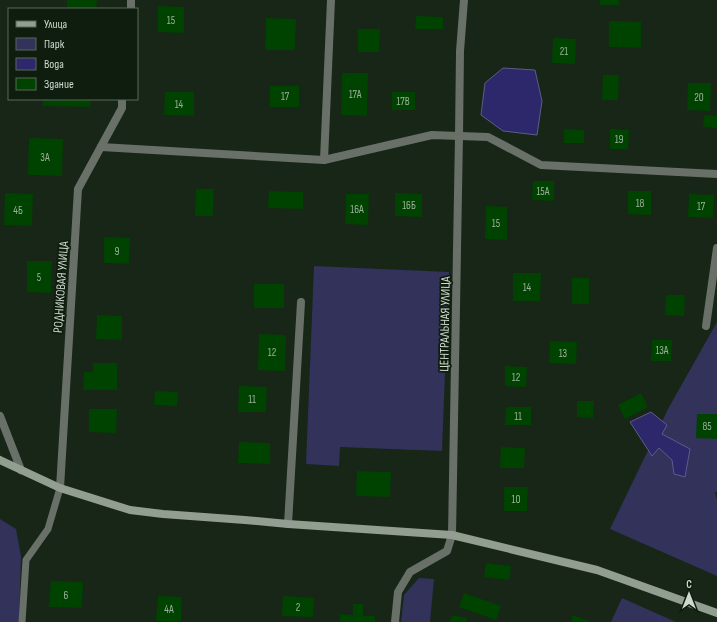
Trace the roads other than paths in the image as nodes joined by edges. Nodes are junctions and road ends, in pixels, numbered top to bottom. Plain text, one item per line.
1 (331, 0) edge
2 (464, 0) edge
3 (122, 100) edge
4 (459, 136) junction
5 (101, 147) junction
6 (324, 160) junction
7 (717, 174) edge
8 (717, 248) edge
9 (300, 302) dead end
10 (706, 326) dead end
11 (0, 416) edge
12 (0, 460) edge
13 (21, 470) junction
14 (60, 488) junction
15 (288, 524) junction
16 (452, 535) junction
17 (717, 613) edge
18 (22, 622) edge
19 (395, 622) edge

1 - 6 street
2 - 4 street, ЦЕНТРАЛЬНАЯ УЛИЦА
3 - 5 street, РОДНИКОВАЯ УЛИЦА
4 - 6 street
4 - 7 street
4 - 16 street, ЦЕНТРАЛЬНАЯ УЛИЦА
5 - 6 street
5 - 14 street, РОДНИКОВАЯ УЛИЦА
8 - 10 street
9 - 15 street
11 - 13 street
12 - 13 main road
13 - 14 main road
14 - 15 main road
14 - 18 lane
15 - 16 main road
16 - 17 main road
16 - 19 street, ЦЕНТРАЛЬНАЯ УЛИЦА

